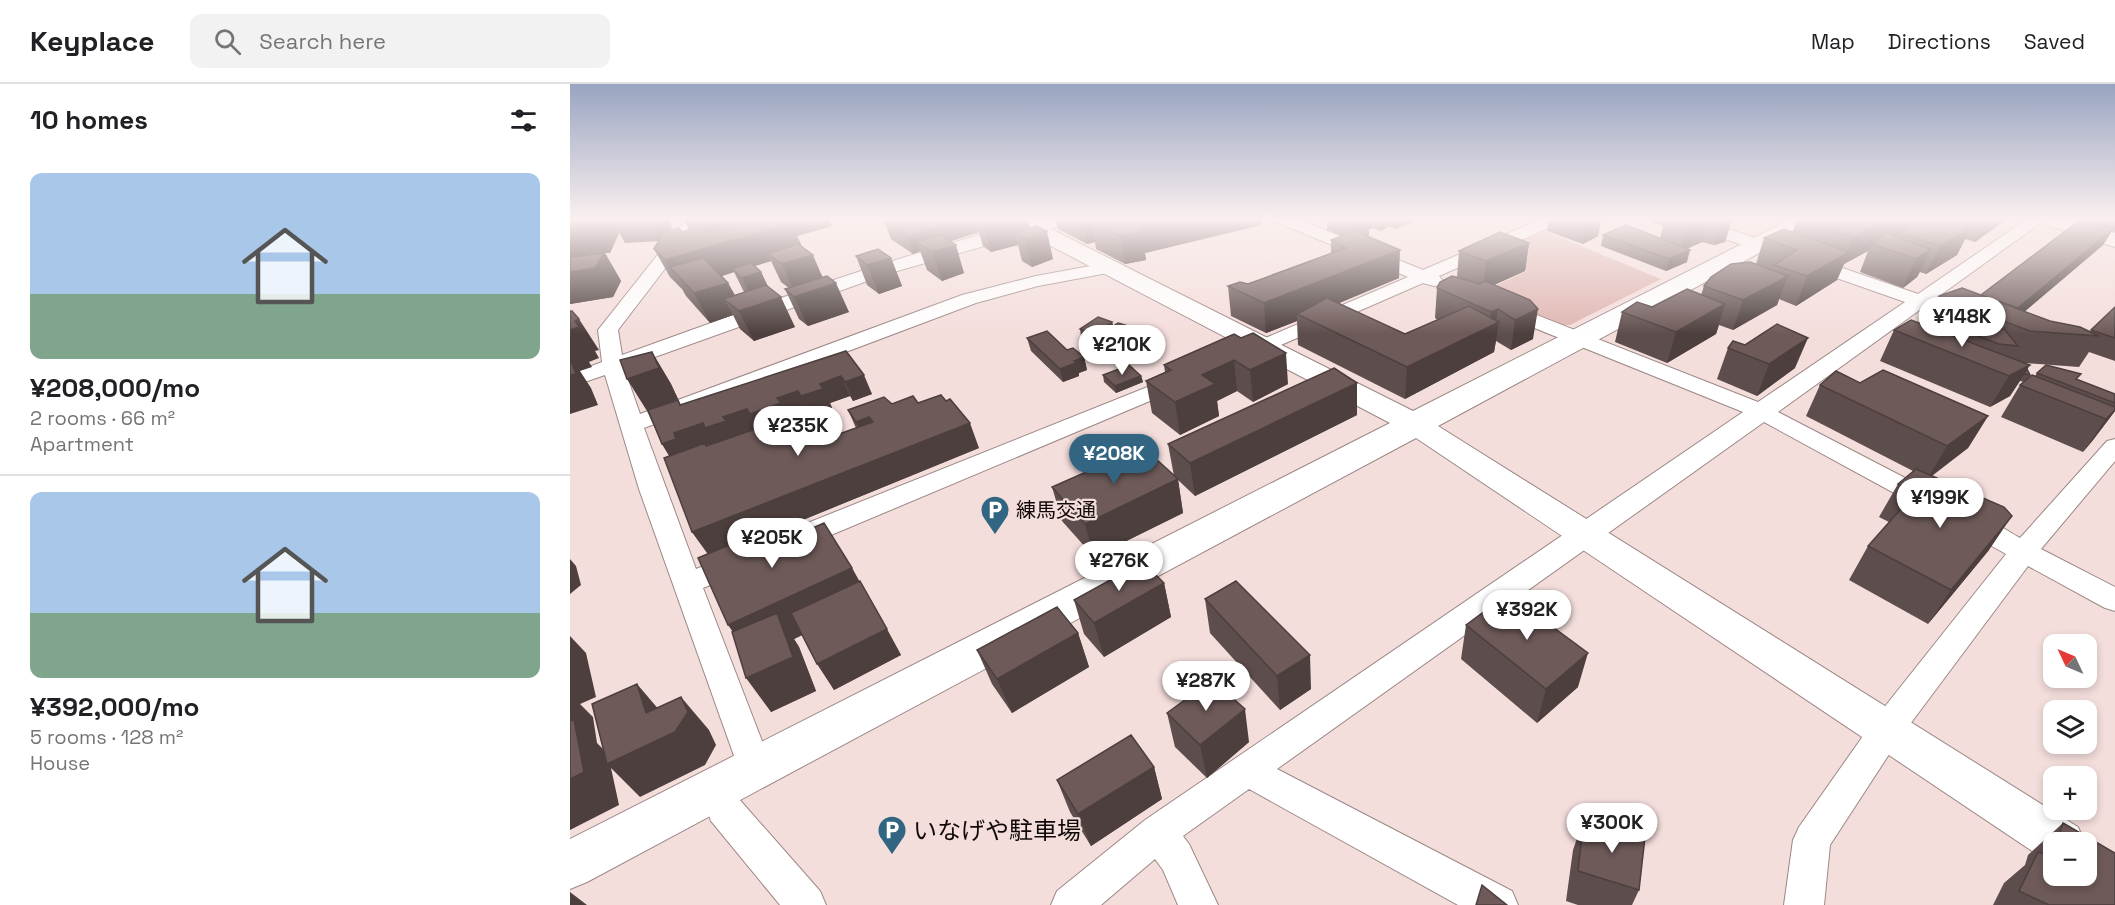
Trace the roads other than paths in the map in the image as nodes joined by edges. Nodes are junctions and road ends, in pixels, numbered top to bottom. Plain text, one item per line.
1 (661, 257) edge
2 (920, 257) edge
3 (1086, 257) edge
4 (1376, 257) edge
5 (1469, 257) edge
6 (1736, 257) edge
7 (1795, 257) edge
8 (1983, 257) edge
9 (1107, 268) junction
10 (1425, 277) junction
11 (1458, 290) edge
12 (1480, 299) edge
13 (1921, 301) junction
14 (1579, 338) junction
15 (1262, 347) junction
16 (613, 366) junction
17 (570, 381) edge
18 (1760, 411) junction
19 (1415, 424) junction
20 (631, 425) junction
21 (2115, 446) edge
22 (1587, 535) junction
23 (2024, 551) junction
24 (688, 584) junction
25 (2115, 600) edge
26 (1887, 729) junction
27 (755, 767) junction
28 (1250, 770) junction
29 (717, 788) junction
30 (1158, 832) junction
31 (2044, 832) edge
32 (570, 865) edge
33 (806, 905) edge
34 (1071, 905) edge
35 (1198, 905) edge
36 (1498, 905) edge
37 (1804, 905) edge

1 - 16 street
2 - 16 street
3 - 9 street
4 - 10 street
5 - 10 street
6 - 14 street
7 - 13 street
8 - 13 street
9 - 15 street
9 - 20 street
10 - 11 street
10 - 15 street
12 - 14 street
13 - 18 street
14 - 18 street
14 - 19 street
15 - 19 street
15 - 24 street
16 - 17 street
16 - 20 street
18 - 22 street
18 - 23 street
19 - 22 street
19 - 27 street
20 - 24 street
21 - 23 street
22 - 26 street
22 - 28 street
23 - 25 street
23 - 26 street
24 - 27 street
26 - 31 street
26 - 37 street
27 - 29 street
28 - 30 street
28 - 36 street
29 - 32 street
29 - 33 street
30 - 34 street
30 - 35 street

